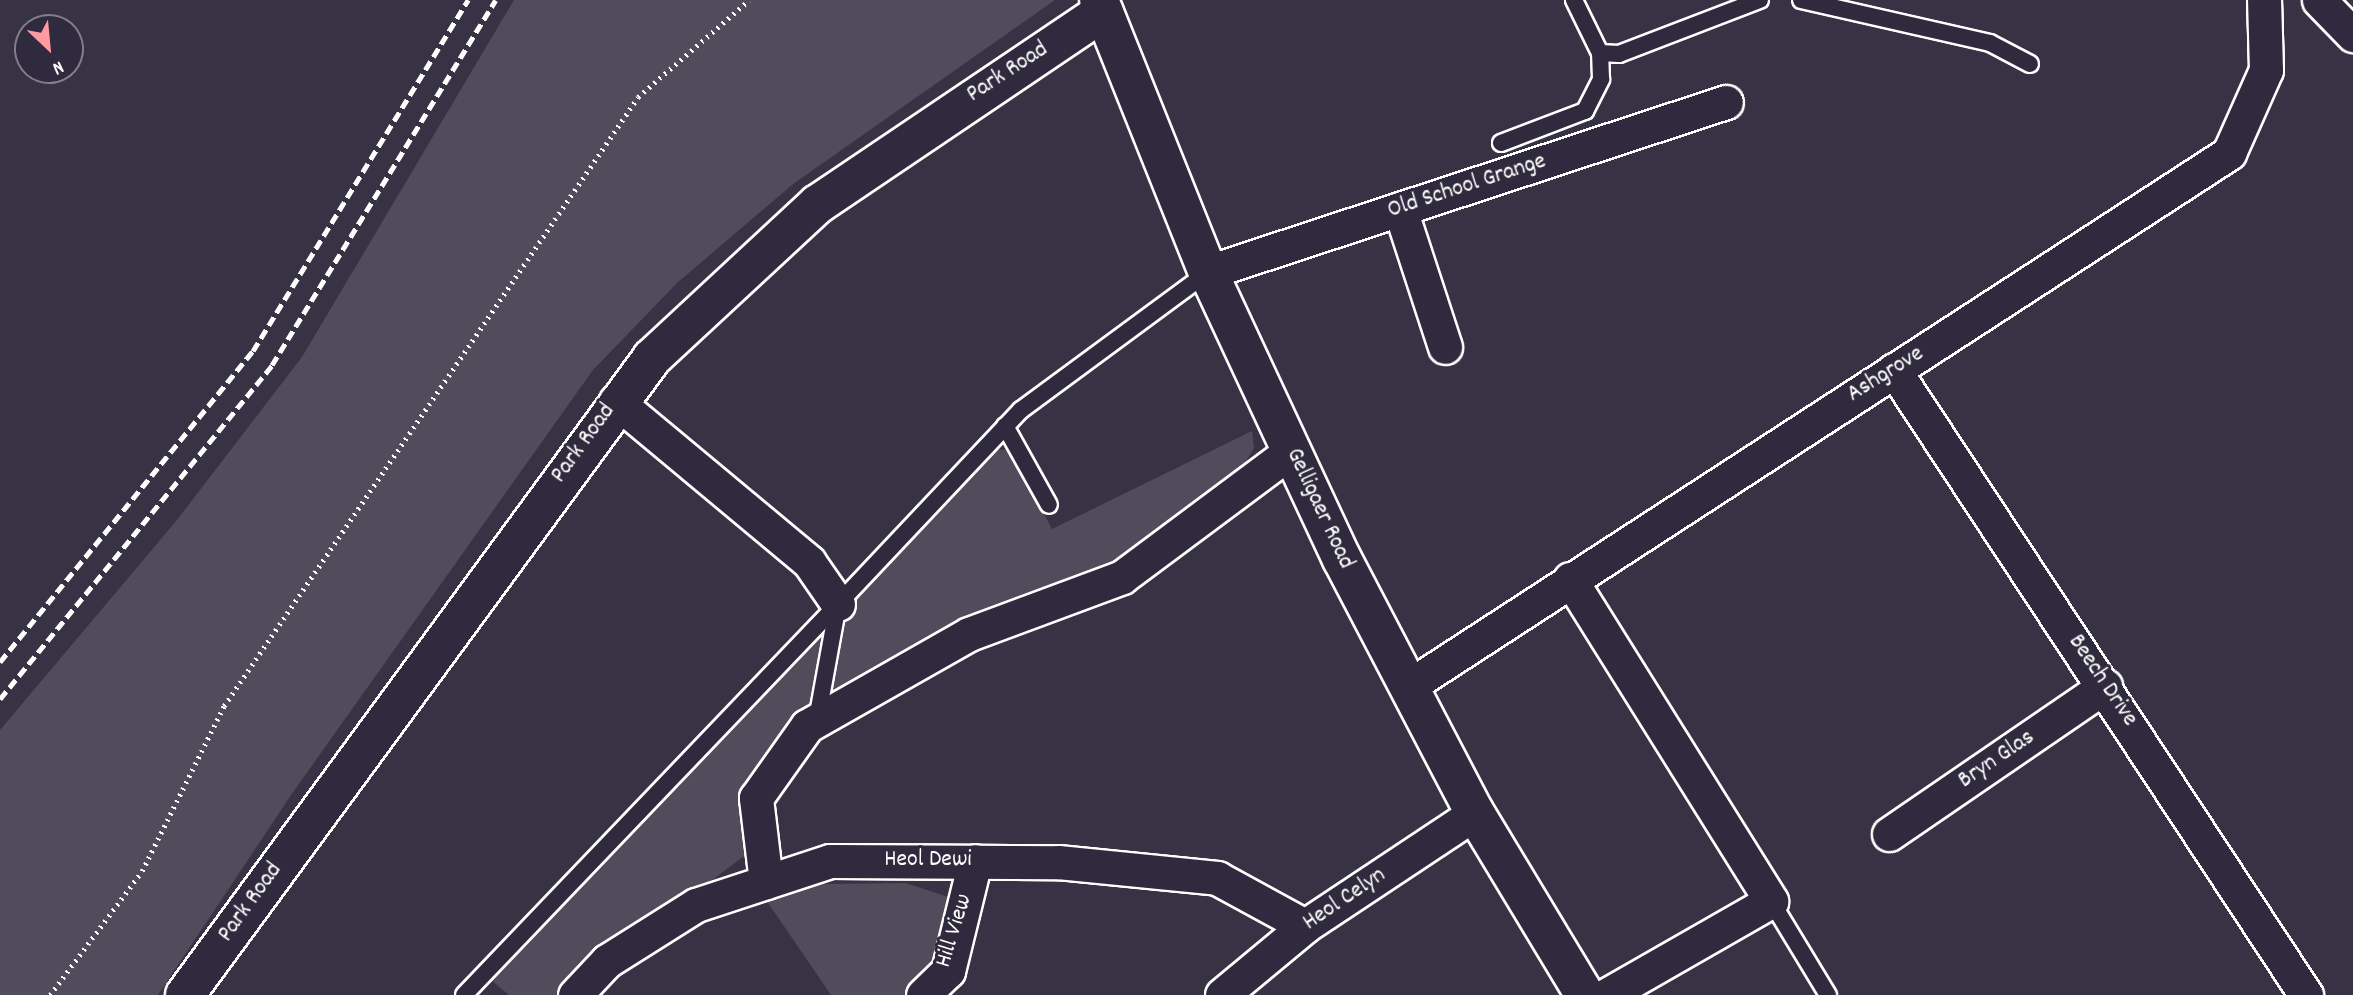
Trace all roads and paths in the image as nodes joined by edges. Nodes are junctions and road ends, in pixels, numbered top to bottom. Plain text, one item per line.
1 (749, 0) edge
2 (1574, 0) edge
3 (1760, 0) edge
4 (1801, 0) edge
5 (2264, 0) edge
6 (2319, 0) edge
7 (1101, 6) edge
8 (2353, 35) edge
9 (1600, 53) junction
10 (2030, 64) dead end
11 (1726, 102) dead end
12 (1501, 143) dead end
13 (1400, 209) junction
14 (1208, 272) junction
15 (1444, 347) dead end
16 (1894, 370) junction
17 (617, 401) junction
18 (1005, 426) junction
19 (1291, 451) junction
20 (1049, 505) dead end
21 (1570, 579) junction
22 (838, 604) junction
23 (1409, 686) junction
24 (2105, 687) junction
25 (817, 720) junction
26 (1475, 813) junction
27 (1889, 834) dead end
28 (975, 861) junction
29 (765, 882) junction
30 (1771, 901) junction
31 (1305, 926) junction
32 (50, 995) edge
33 (185, 995) edge
34 (464, 995) edge
35 (575, 995) edge
36 (923, 995) edge
37 (1222, 995) edge
38 (1585, 995) edge
39 (1607, 995) edge
40 (1829, 995) edge
41 (2306, 995) edge

1 - 32 path
2 - 9 lane
3 - 9 lane
4 - 10 lane
5 - 16 street, Ashgrove
6 - 8 street
7 - 14 street, Gelligaer Road
7 - 17 street, Park Road
9 - 12 lane
11 - 13 street, Old School Grange
13 - 14 street, Old School Grange
13 - 15 street
14 - 18 lane
14 - 19 street, Gelligaer Road
16 - 21 street, Ashgrove
16 - 24 street, Beech Drive
17 - 22 street
17 - 33 street, Park Road
18 - 20 lane
18 - 22 lane
19 - 23 street, Gelligaer Road
19 - 25 street
21 - 23 street, Ashgrove
21 - 30 street
22 - 25 lane
22 - 34 lane
23 - 26 street, Gelligaer Road
24 - 27 street, Bryn Glas
24 - 41 street, Beech Drive
25 - 29 street
26 - 31 street, Heol Celyn
26 - 38 street, Gelligaer Road
28 - 29 street, Heol Dewi
28 - 31 street, Heol Dewi
28 - 36 street, Hill View
29 - 35 street, Heol Dewi
30 - 39 street
30 - 40 lane
31 - 37 street, Heol Celyn

